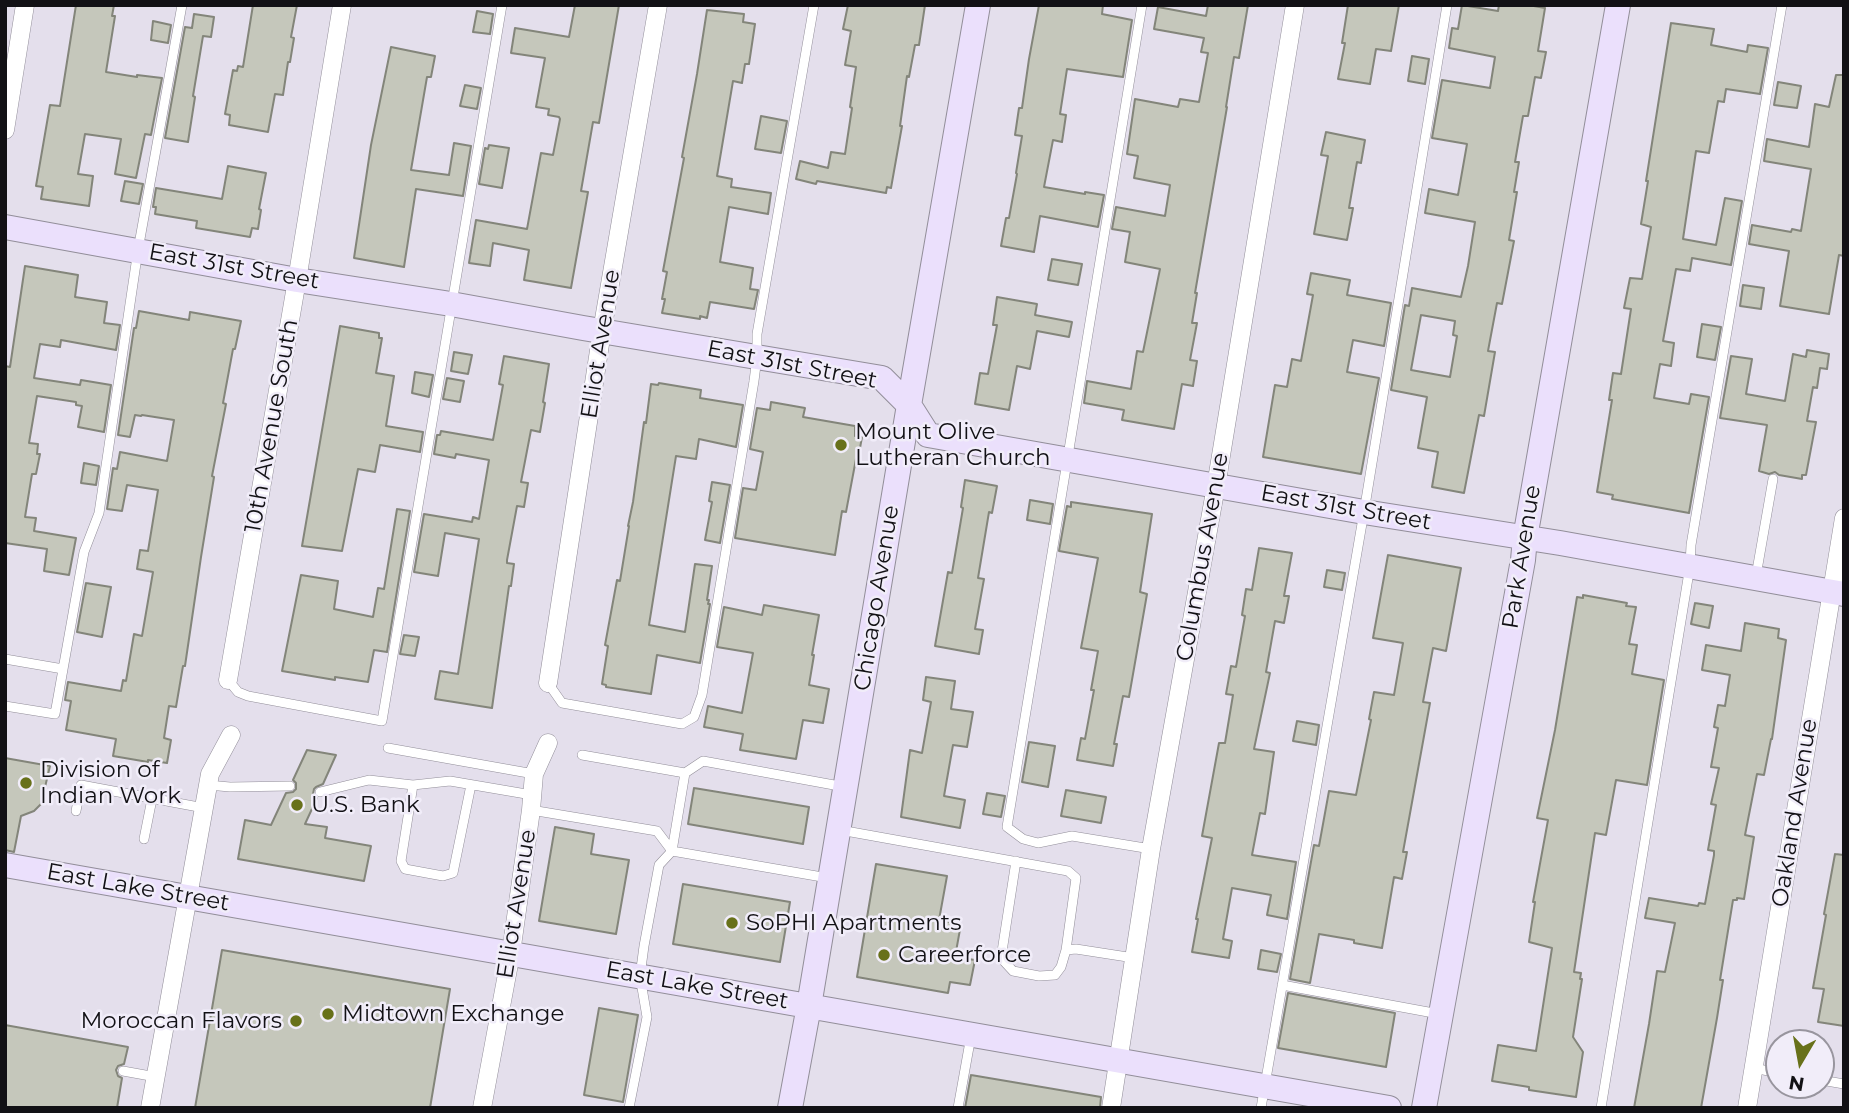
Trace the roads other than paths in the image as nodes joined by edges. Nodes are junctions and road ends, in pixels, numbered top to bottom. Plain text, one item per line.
1 (25, 5) edge
2 (183, 5) edge
3 (342, 5) edge
4 (502, 5) edge
5 (658, 5) edge
6 (814, 5) edge
7 (978, 5) edge
8 (1142, 5) edge
9 (1295, 5) edge
10 (1447, 5) edge
11 (1618, 5) edge
12 (1782, 5) edge
13 (5, 130) edge
14 (5, 227) edge
15 (138, 250) junction
16 (297, 280) junction
17 (451, 304) junction
18 (602, 331) junction
19 (757, 357) junction
20 (909, 405) junction
21 (1067, 460) junction
22 (1773, 479) dead end
23 (1216, 486) junction
24 (1364, 512) junction
25 (1844, 519) edge
26 (1525, 538) junction
27 (1690, 566) junction
28 (1756, 578) junction
29 (1838, 593) edge
30 (5, 659) edge
31 (63, 669) junction
32 (228, 680) joint
33 (548, 683) joint
34 (5, 706) edge
35 (231, 735) dead end
36 (548, 743) dead end
37 (388, 748) dead end
38 (582, 755) dead end
39 (685, 773) junction
40 (534, 774) junction
41 (208, 785) junction
42 (413, 785) junction
43 (471, 785) junction
44 (290, 786) dead end
45 (845, 787) junction
46 (320, 792) dead end
47 (152, 799) junction
48 (532, 802) junction
49 (204, 808) junction
50 (76, 811) dead end
51 (838, 830) junction
52 (144, 839) dead end
53 (1151, 849) junction
54 (672, 850) junction
55 (1016, 862) junction
56 (5, 865) edge
57 (830, 878) junction
58 (188, 897) junction
59 (1066, 950) junction
60 (510, 953) junction
61 (1134, 958) junction
62 (640, 976) junction
63 (1282, 985) junction
64 (809, 1006) junction
65 (1441, 1014) junction
66 (971, 1034) junction
67 (1119, 1061) junction
68 (1753, 1068) junction
69 (1765, 1070) edge
70 (123, 1071) dead end
71 (156, 1077) junction
72 (1263, 1097) edge
73 (150, 1108) edge
74 (482, 1108) edge
75 (629, 1108) edge
76 (790, 1108) edge
77 (958, 1108) edge
78 (1111, 1108) edge
79 (1389, 1108) edge
80 (1424, 1108) edge
81 (1601, 1108) edge
82 (1747, 1108) edge

1 - 13 street
2 - 15 lane
3 - 16 street, 10th Avenue South
4 - 17 lane
5 - 18 street, Elliot Avenue
6 - 19 lane
7 - 20 street, Chicago Avenue
8 - 21 lane
9 - 23 street, Columbus Avenue
10 - 24 lane
11 - 26 street, Park Avenue
12 - 27 lane
14 - 15 street, East 31st Street
15 - 16 street, East 31st Street
15 - 31 lane
16 - 17 street, East 31st Street
16 - 32 street, 10th Avenue South
17 - 18 street, East 31st Street
17 - 32 lane
18 - 19 street, East 31st Street
18 - 33 street, Elliot Avenue
19 - 20 street, East 31st Street
19 - 33 lane
20 - 21 street, East 31st Street
20 - 45 street, Chicago Avenue
21 - 23 street, East 31st Street
21 - 53 lane
22 - 28 lane
23 - 24 street, East 31st Street
23 - 53 street, Columbus Avenue
24 - 26 street, East 31st Street
24 - 63 lane
25 - 29 street, Oakland Avenue
26 - 27 street, East 31st Street
26 - 65 street, Park Avenue
27 - 28 street, East 31st Street
27 - 81 lane
28 - 29 street, East 31st Street
29 - 68 street, Oakland Avenue
30 - 31 lane
31 - 34 lane
35 - 41 street
36 - 40 street, Elliot Avenue
37 - 40 lane
38 - 39 lane
39 - 45 lane
39 - 54 lane
40 - 48 street, Elliot Avenue
41 - 44 lane
41 - 49 street
42 - 43 lane
42 - 43 lane
42 - 46 lane
43 - 48 lane
45 - 51 street, Chicago Avenue
47 - 49 lane
47 - 50 lane
47 - 52 lane
48 - 54 lane
48 - 60 street, Elliot Avenue
49 - 58 street
51 - 55 lane
51 - 57 street, Chicago Avenue
53 - 61 street, Columbus Avenue
54 - 57 lane
54 - 62 lane
55 - 59 lane
55 - 59 lane
56 - 58 street, East Lake Street
57 - 64 street, Chicago Avenue
58 - 60 street, East Lake Street
58 - 71 street
59 - 61 lane
60 - 62 street, East Lake Street
60 - 74 street, Elliot Avenue
61 - 67 street, Columbus Avenue
62 - 64 street, East Lake Street
62 - 75 lane
63 - 65 lane
63 - 72 lane
64 - 66 street, East Lake Street
64 - 76 street, Chicago Avenue
65 - 80 street, Park Avenue
66 - 67 street, East Lake Street
66 - 77 lane
67 - 72 street, East Lake Street
67 - 78 street, Columbus Avenue
68 - 69 lane
68 - 82 street, Oakland Avenue
70 - 71 lane
71 - 73 street
72 - 79 street, East Lake Street

